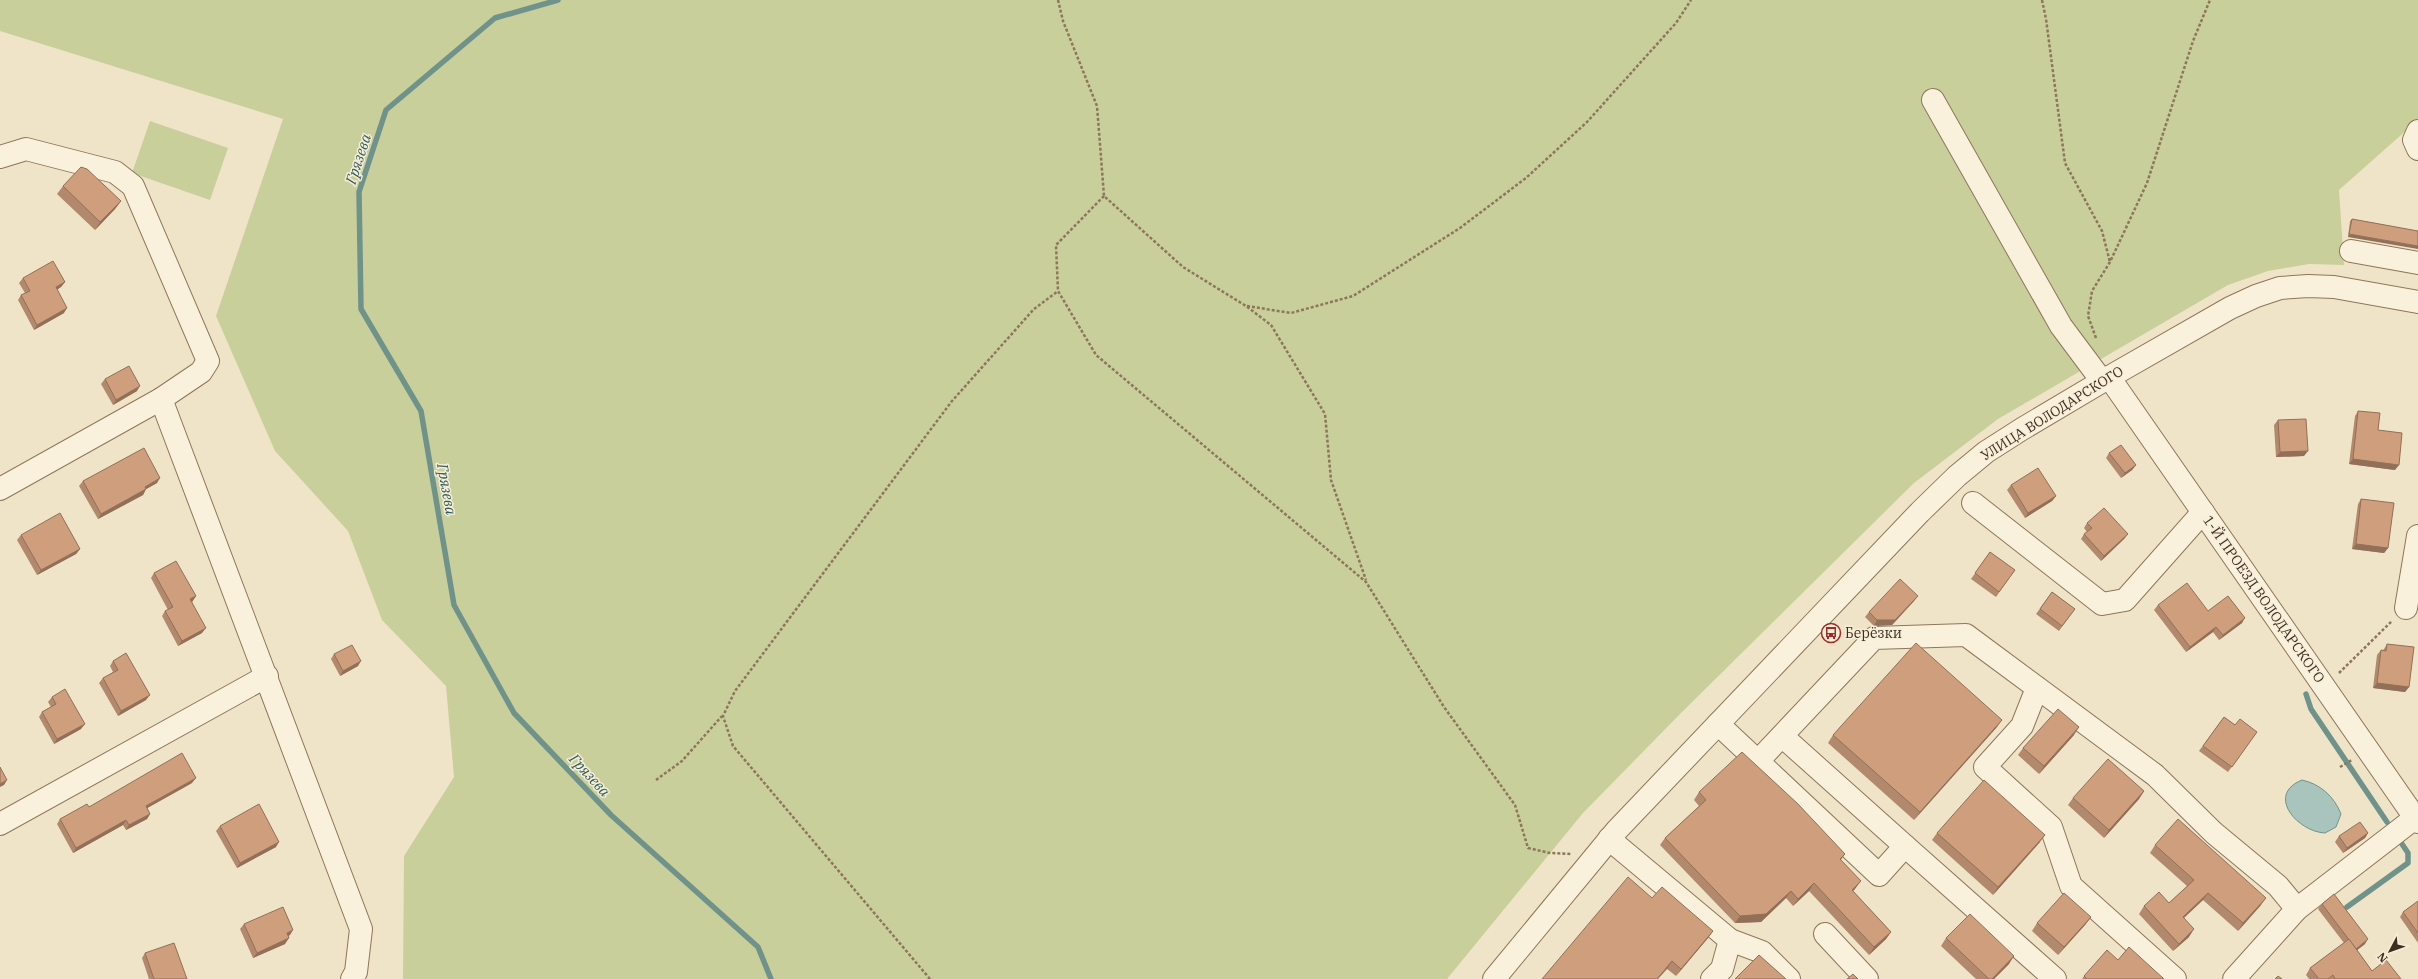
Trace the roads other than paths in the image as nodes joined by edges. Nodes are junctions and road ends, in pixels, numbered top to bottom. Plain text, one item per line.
1 (1933, 100) dead end
2 (2418, 131) edge
3 (2418, 149) edge
4 (0, 157) edge
5 (2351, 251) dead end
6 (2418, 263) edge
7 (2418, 302) edge
8 (2106, 379) junction
9 (161, 399) junction
10 (0, 489) edge
11 (1973, 503) dead end
12 (2203, 512) junction
13 (2418, 536) edge
14 (2406, 608) road end
15 (266, 676) junction
16 (2037, 688) junction
17 (1714, 729) junction
18 (1782, 736) junction
19 (1758, 761) junction
20 (2417, 820) edge
21 (0, 824) edge
22 (1613, 834) junction
23 (1905, 846) junction
24 (2296, 909) junction
25 (1824, 934) dead end
26 (1730, 940) junction
27 (352, 979) edge
28 (1494, 979) edge
29 (1712, 979) edge
30 (1789, 979) edge
31 (1867, 979) edge
32 (2054, 979) edge
33 (2175, 979) edge
34 (2234, 979) edge

1 - 8 street, 1-Й ПРОЕЗД ВОЛОДАРСКОГО
2 - 3 street
4 - 9 street
5 - 6 street
7 - 8 street, УЛИЦА ВОЛОДАРСКОГО
8 - 12 street, 1-Й ПРОЕЗД ВОЛОДАРСКОГО
8 - 17 street, УЛИЦА ВОЛОДАРСКОГО
9 - 10 street
9 - 15 street
11 - 12 street
12 - 20 street, 1-Й ПРОЕЗД ВОЛОДАРСКОГО
13 - 14 street
15 - 21 street
15 - 27 street
16 - 18 street
16 - 24 street
16 - 33 street
17 - 19 street
17 - 22 street, УЛИЦА ВОЛОДАРСКОГО
18 - 19 street
18 - 23 street
19 - 23 street
20 - 24 street
22 - 26 street
22 - 28 street, УЛИЦА ВОЛОДАРСКОГО
23 - 32 street
24 - 34 street
25 - 31 street
26 - 29 street
26 - 30 street

